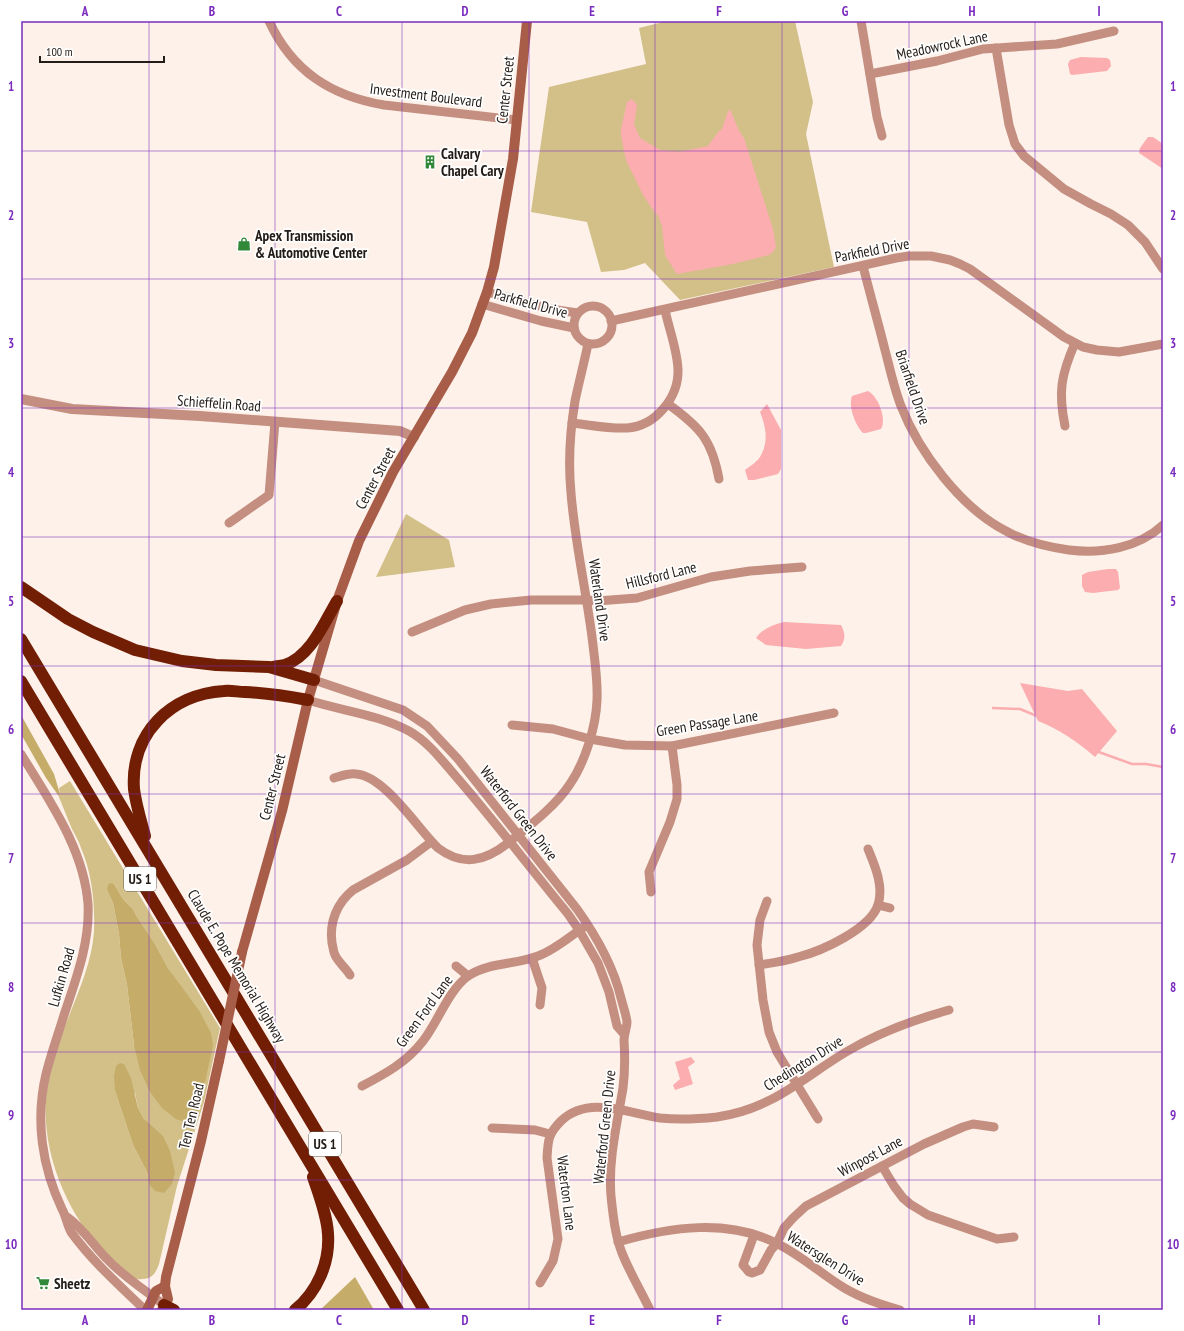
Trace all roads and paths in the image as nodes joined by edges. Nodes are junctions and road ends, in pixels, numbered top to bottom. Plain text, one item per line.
1 (269, 21) edge
2 (527, 21) edge
3 (861, 21) edge
4 (1114, 32) dead end
5 (996, 48) junction
6 (870, 74) junction
7 (517, 120) junction
8 (882, 136) dead end
9 (863, 266) junction
10 (1163, 269) edge
11 (487, 292) junction
12 (482, 304) junction
13 (665, 310) junction
14 (578, 313) junction
15 (611, 321) junction
16 (574, 328) junction
17 (1075, 343) junction
18 (588, 344) junction
19 (1163, 344) edge
20 (21, 398) edge
21 (668, 404) junction
22 (275, 422) junction
23 (572, 423) junction
24 (1065, 426) dead end
25 (414, 437) junction
26 (719, 479) dead end
27 (229, 522) dead end
28 (1163, 525) edge
29 (802, 567) dead end
30 (21, 587) edge
31 (587, 600) junction
32 (337, 601) junction
33 (412, 632) dead end
34 (21, 639) edge
35 (270, 667) junction
36 (314, 680) junction
37 (21, 681) edge
38 (308, 700) junction
39 (834, 713) dead end
40 (512, 725) dead end
41 (590, 739) junction
42 (672, 746) junction
43 (21, 754) edge
44 (334, 778) dead end
45 (518, 835) junction
46 (431, 842) junction
47 (509, 842) junction
48 (148, 849) junction
49 (868, 849) dead end
50 (651, 892) dead end
51 (767, 900) dead end
52 (878, 905) junction
53 (890, 908) dead end
54 (588, 924) junction
55 (579, 930) junction
56 (242, 952) joint
57 (532, 958) junction
58 (759, 965) junction
59 (456, 966) dead end
60 (350, 975) dead end
61 (468, 976) junction
62 (540, 1005) dead end
63 (949, 1010) dead end
64 (624, 1034) junction
65 (362, 1086) dead end
66 (797, 1086) junction
67 (619, 1110) junction
68 (818, 1119) dead end
69 (994, 1127) dead end
70 (492, 1128) dead end
71 (550, 1134) junction
72 (309, 1161) junction
73 (882, 1166) junction
74 (66, 1217) junction
75 (754, 1235) junction
76 (1014, 1237) dead end
77 (618, 1242) junction
78 (777, 1243) junction
79 (540, 1283) dead end
80 (165, 1286) junction
81 (153, 1296) junction
82 (167, 1308) edge
83 (146, 1310) edge
84 (295, 1310) edge
85 (398, 1310) edge
86 (424, 1310) edge
87 (650, 1310) edge
88 (900, 1310) edge

1 - 7 street, Investment Boulevard
2 - 7 main road, Center Street
3 - 6 street
4 - 5 street, Meadowrock Lane
5 - 6 street, Meadowrock Lane
5 - 10 street
6 - 8 street
7 - 11 main road, Center Street
9 - 13 street, Parkfield Drive
9 - 17 street, Parkfield Drive
9 - 28 street, Briarfield Drive
11 - 12 main road, Center Street
11 - 14 street, Parkfield Drive
12 - 16 street, Parkfield Drive
12 - 25 main road, Center Street
13 - 15 street, Parkfield Drive
13 - 21 street
14 - 15 street, Parkfield Drive
14 - 16 street, Parkfield Drive
15 - 18 street
16 - 18 street, Parkfield Drive
17 - 19 street, Parkfield Drive
17 - 24 street
18 - 23 street, Waterland Drive
20 - 22 street, Schieffelin Road
21 - 23 street
21 - 26 street
22 - 25 street, Schieffelin Road
22 - 27 street
23 - 31 street, Waterland Drive
25 - 32 main road, Center Street
29 - 31 street, Hillsford Lane
30 - 35 highway
31 - 33 street, Hillsford Lane
31 - 41 street, Waterland Drive
32 - 35 highway
32 - 36 main road, Center Street
34 - 48 highway, Claude E. Pope Memorial Highway / US 1
35 - 36 highway
36 - 38 main road, Center Street
36 - 45 street, Waterford Green Drive
37 - 72 highway, US 1
38 - 47 street, Waterford Green Drive
38 - 48 highway
38 - 56 main road, Center Street
39 - 42 street, Green Passage Lane
40 - 41 street, Green Passage Lane
41 - 42 street, Green Passage Lane
41 - 45 street, Waterland Drive
42 - 50 street
43 - 74 street, Lufkin Road
44 - 46 street, Waterland Drive
45 - 47 street, Waterland Drive
45 - 54 street, Waterford Green Drive
46 - 47 street, Waterland Drive
46 - 60 street
47 - 55 street, Waterford Green Drive
48 - 86 highway, Claude E. Pope Memorial Highway / US 1
49 - 52 street
51 - 58 street
52 - 53 street
52 - 58 street
54 - 55 street, Green Ford Lane
54 - 64 street, Waterford Green Drive
55 - 57 street, Green Ford Lane
55 - 64 street, Waterford Green Drive
56 - 80 main road, Ten Ten Road, bridge
57 - 61 street, Green Ford Lane
57 - 62 street
58 - 66 street
59 - 61 street, Green Ford Lane
61 - 65 street, Green Ford Lane
63 - 66 street, Chedington Drive
64 - 67 street, Waterford Green Drive
66 - 67 street, Chedington Drive
66 - 68 street
67 - 71 street
67 - 77 street, Waterford Green Drive
69 - 73 street, Winpost Lane
70 - 71 street
71 - 79 street, Waterton Lane
72 - 84 highway
72 - 85 highway, US 1
73 - 76 street
73 - 78 street, Winpost Lane
74 - 81 street, Lufkin Road
74 - 83 street, Lufkin Road
75 - 77 street, Watersglen Drive
75 - 78 street, Watersglen Drive
75 - 78 street, Winpost Lane
77 - 87 street, Waterford Green Drive
78 - 88 street, Watersglen Drive
80 - 81 main road
80 - 82 main road, Ten Ten Road
81 - 82 street, Lufkin Road
81 - 83 main road

